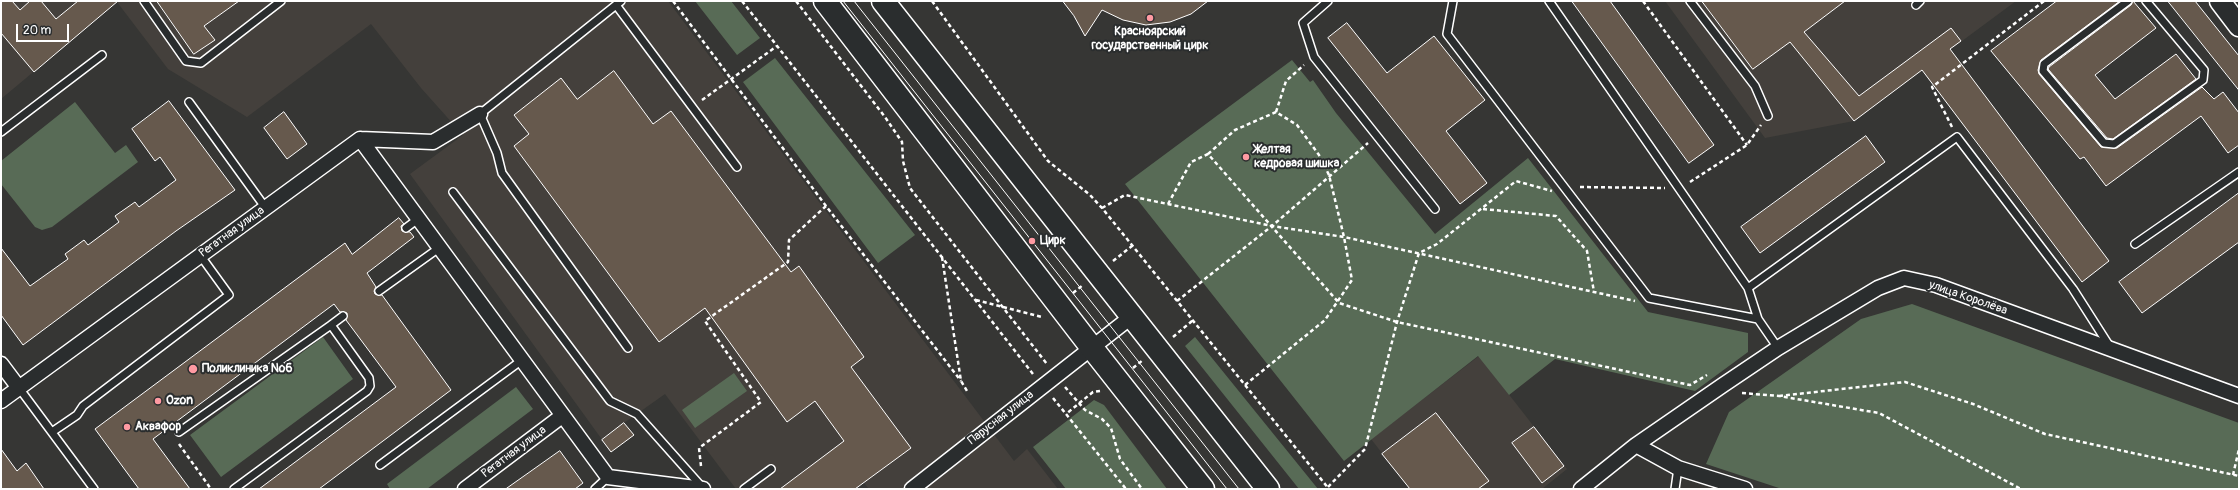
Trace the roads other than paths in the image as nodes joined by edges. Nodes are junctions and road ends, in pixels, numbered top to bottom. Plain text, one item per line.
1 (144, 1) edge
2 (281, 1) edge
3 (825, 1) edge
4 (883, 1) edge
5 (1328, 1) edge
6 (1453, 1) edge
7 (1549, 1) edge
8 (1690, 1) edge
9 (2128, 1) edge
10 (2146, 1) edge
11 (2220, 1) edge
12 (619, 3) edge
13 (2239, 26) edge
14 (102, 56) dead end
15 (189, 102) dead end
16 (480, 114) junction
17 (1768, 116) road end
18 (1, 132) edge
19 (360, 139) junction
20 (737, 167) dead end
21 (2239, 172) edge
22 (453, 192) dead end
23 (265, 207) junction
24 (1435, 210) dead end
25 (2135, 244) dead end
26 (439, 248) junction
27 (200, 254) junction
28 (1748, 288) junction
29 (379, 291) dead end
30 (344, 316) dead end
31 (1131, 317) junction
32 (1758, 319) junction
33 (331, 325) junction
34 (628, 348) dead end
35 (1092, 348) junction
36 (1778, 348) junction
37 (2113, 350) junction
38 (522, 360) junction
39 (1, 364) edge
40 (19, 388) junction
41 (2239, 396) edge
42 (1, 401) edge
43 (562, 416) junction
44 (52, 432) junction
45 (179, 432) road end
46 (1636, 445) junction
47 (380, 465) dead end
48 (1678, 468) junction
49 (771, 469) dead end
50 (608, 477) junction
51 (94, 489) edge
52 (234, 489) edge
53 (465, 489) edge
54 (595, 489) edge
55 (703, 489) edge
56 (744, 489) edge
57 (912, 489) edge
58 (1203, 489) edge
59 (1268, 489) edge
60 (1582, 489) edge
61 (1675, 489) edge
62 (1745, 489) edge

1 - 2 lane
3 - 35 highway
4 - 31 highway
5 - 24 lane
6 - 32 lane
7 - 28 lane
8 - 17 lane
9 - 10 lane
11 - 13 street
12 - 16 lane
12 - 20 lane
14 - 18 lane
15 - 23 lane
16 - 19 street
16 - 34 lane
19 - 23 street, Регатная улица
19 - 26 street
21 - 25 lane
22 - 55 lane
23 - 27 street, Регатная улица
26 - 29 lane
26 - 38 street
27 - 40 street, Регатная улица
27 - 44 lane
28 - 32 lane
28 - 37 lane
30 - 33 lane
31 - 35 street, Парусная улица
31 - 59 highway
32 - 36 lane
33 - 45 lane
33 - 52 lane
35 - 57 street, Парусная улица
35 - 58 highway
36 - 37 street, улица Королёва
36 - 46 street, улица Королёва
37 - 41 street, улица Королёва
38 - 43 street
38 - 47 lane
39 - 40 street
40 - 42 street, Регатная улица
40 - 44 lane
43 - 50 street
43 - 53 street, Регатная улица
44 - 51 lane
46 - 48 street
46 - 60 street, улица Королёва
48 - 61 lane
48 - 62 street
49 - 56 lane
50 - 54 lane
50 - 55 street

